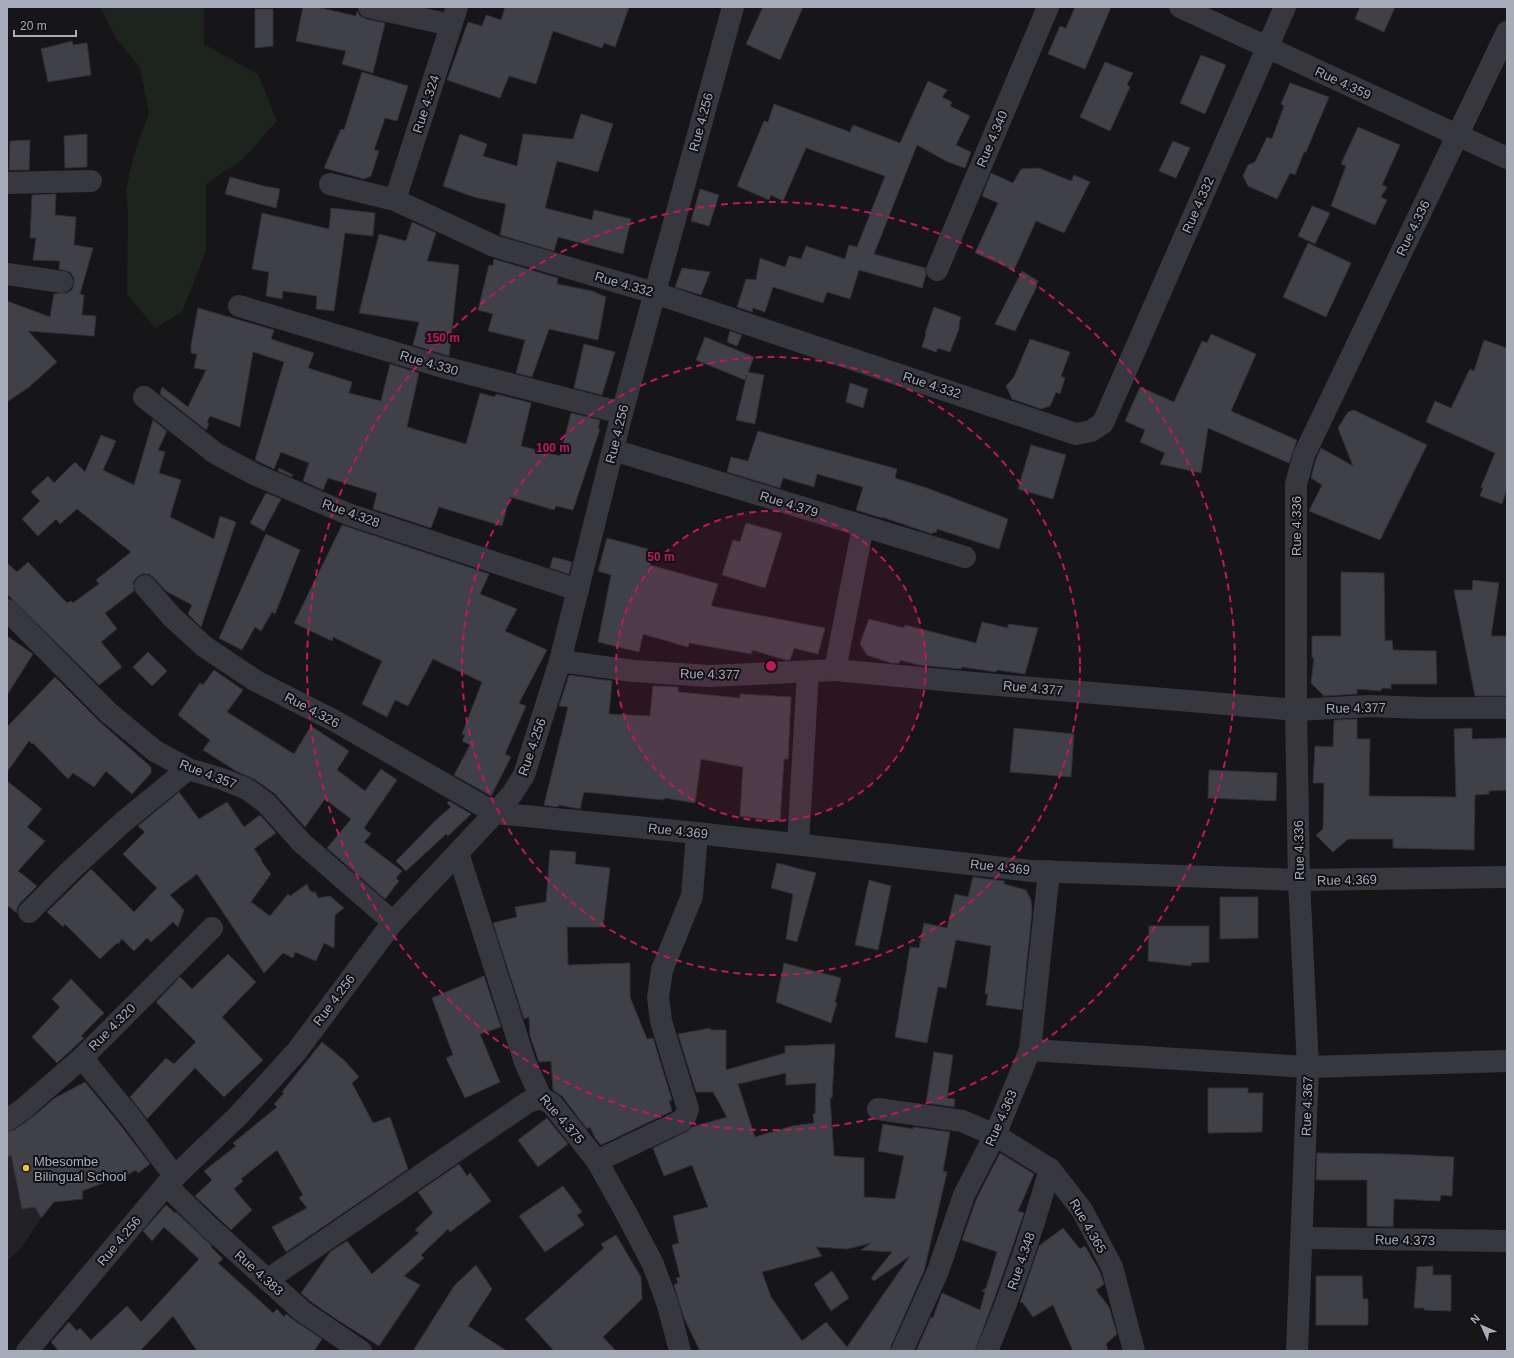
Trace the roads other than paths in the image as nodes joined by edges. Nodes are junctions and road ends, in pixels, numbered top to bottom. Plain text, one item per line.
1 (369, 7) edge
2 (733, 7) edge
3 (1048, 7) edge
4 (1180, 7) edge
5 (1285, 7) edge
6 (454, 16) edge
7 (1507, 32) edge
8 (1267, 48) junction
9 (1457, 135) junction
10 (1507, 158) edge
11 (91, 182) dead end
12 (7, 183) edge
13 (330, 184) dead end
14 (395, 200) junction
15 (937, 270) dead end
16 (7, 274) edge
17 (62, 282) dead end
18 (655, 293) junction
19 (239, 306) dead end
20 (144, 397) dead end
21 (622, 413) junction
22 (613, 450) junction
23 (863, 526) junction
24 (965, 557) dead end
25 (146, 586) dead end
26 (578, 590) junction
27 (7, 610) edge
28 (560, 661) junction
29 (835, 670) junction
30 (808, 672) junction
31 (1507, 708) edge
32 (1296, 710) junction
33 (188, 769) junction
34 (495, 813) junction
35 (697, 833) junction
36 (798, 844) junction
37 (458, 853) junction
38 (1049, 871) junction
39 (1507, 878) edge
40 (1299, 880) junction
41 (29, 912) dead end
42 (393, 922) junction
43 (212, 928) dead end
44 (1030, 1050) junction
45 (82, 1058) junction
46 (1507, 1061) edge
47 (1308, 1067) junction
48 (541, 1098) junction
49 (878, 1109) dead end
50 (7, 1120) edge
51 (995, 1135) junction
52 (598, 1161) junction
53 (1050, 1169) junction
54 (171, 1181) junction
55 (1303, 1238) junction
56 (1507, 1242) edge
57 (266, 1280) junction
58 (27, 1351) edge
59 (361, 1351) edge
60 (680, 1351) edge
61 (902, 1351) edge
62 (987, 1351) edge
63 (1134, 1351) edge
64 (1297, 1351) edge

1 - 6 street
2 - 18 street, Rue 4.256
3 - 15 street, Rue 4.340
4 - 8 street, Rue 4.359
5 - 8 street, Rue 4.332
6 - 14 street, Rue 4.324
7 - 9 street, Rue 4.336
8 - 9 street, Rue 4.359
8 - 18 street, Rue 4.332
9 - 10 street, Rue 4.359
9 - 32 street, Rue 4.336
11 - 12 street
13 - 14 street, Rue 4.332
14 - 18 street, Rue 4.332
16 - 17 street
18 - 21 street, Rue 4.256
19 - 21 street, Rue 4.330
20 - 26 street, Rue 4.328
21 - 22 street, Rue 4.256
22 - 23 street, Rue 4.379
22 - 26 street, Rue 4.256
23 - 24 street, Rue 4.379
23 - 29 street
25 - 34 street, Rue 4.326
26 - 28 street, Rue 4.256
27 - 33 street, Rue 4.357
28 - 30 street, Rue 4.377
28 - 34 street, Rue 4.256
29 - 30 street, Rue 4.377
29 - 32 street, Rue 4.377
30 - 36 street
31 - 32 street, Rue 4.377
32 - 40 street, Rue 4.336
33 - 41 street
33 - 42 street, Rue 4.357
34 - 35 street, Rue 4.369
34 - 37 street, Rue 4.256
35 - 36 street, Rue 4.369
35 - 52 street
36 - 38 street, Rue 4.369
37 - 42 street, Rue 4.256
37 - 48 street, Rue 4.375
38 - 40 street, Rue 4.369
38 - 44 street, Rue 4.363
39 - 40 street, Rue 4.369
40 - 47 street, Rue 4.336
42 - 54 street, Rue 4.256
43 - 45 street, Rue 4.320
44 - 47 street, Rue 4.367
44 - 51 street, Rue 4.363
45 - 50 street, Rue 4.320
45 - 54 street, Rue 4.383
46 - 47 street
47 - 55 street, Rue 4.367
48 - 52 street, Rue 4.375
48 - 57 street
49 - 51 street, Rue 4.365
51 - 53 street, Rue 4.365
51 - 61 street, Rue 4.363
52 - 60 street, Rue 4.375
53 - 62 street, Rue 4.348
53 - 63 street, Rue 4.365
54 - 57 street, Rue 4.383
54 - 58 street, Rue 4.256
55 - 56 street, Rue 4.373
55 - 64 street, Rue 4.367
57 - 59 street, Rue 4.383

